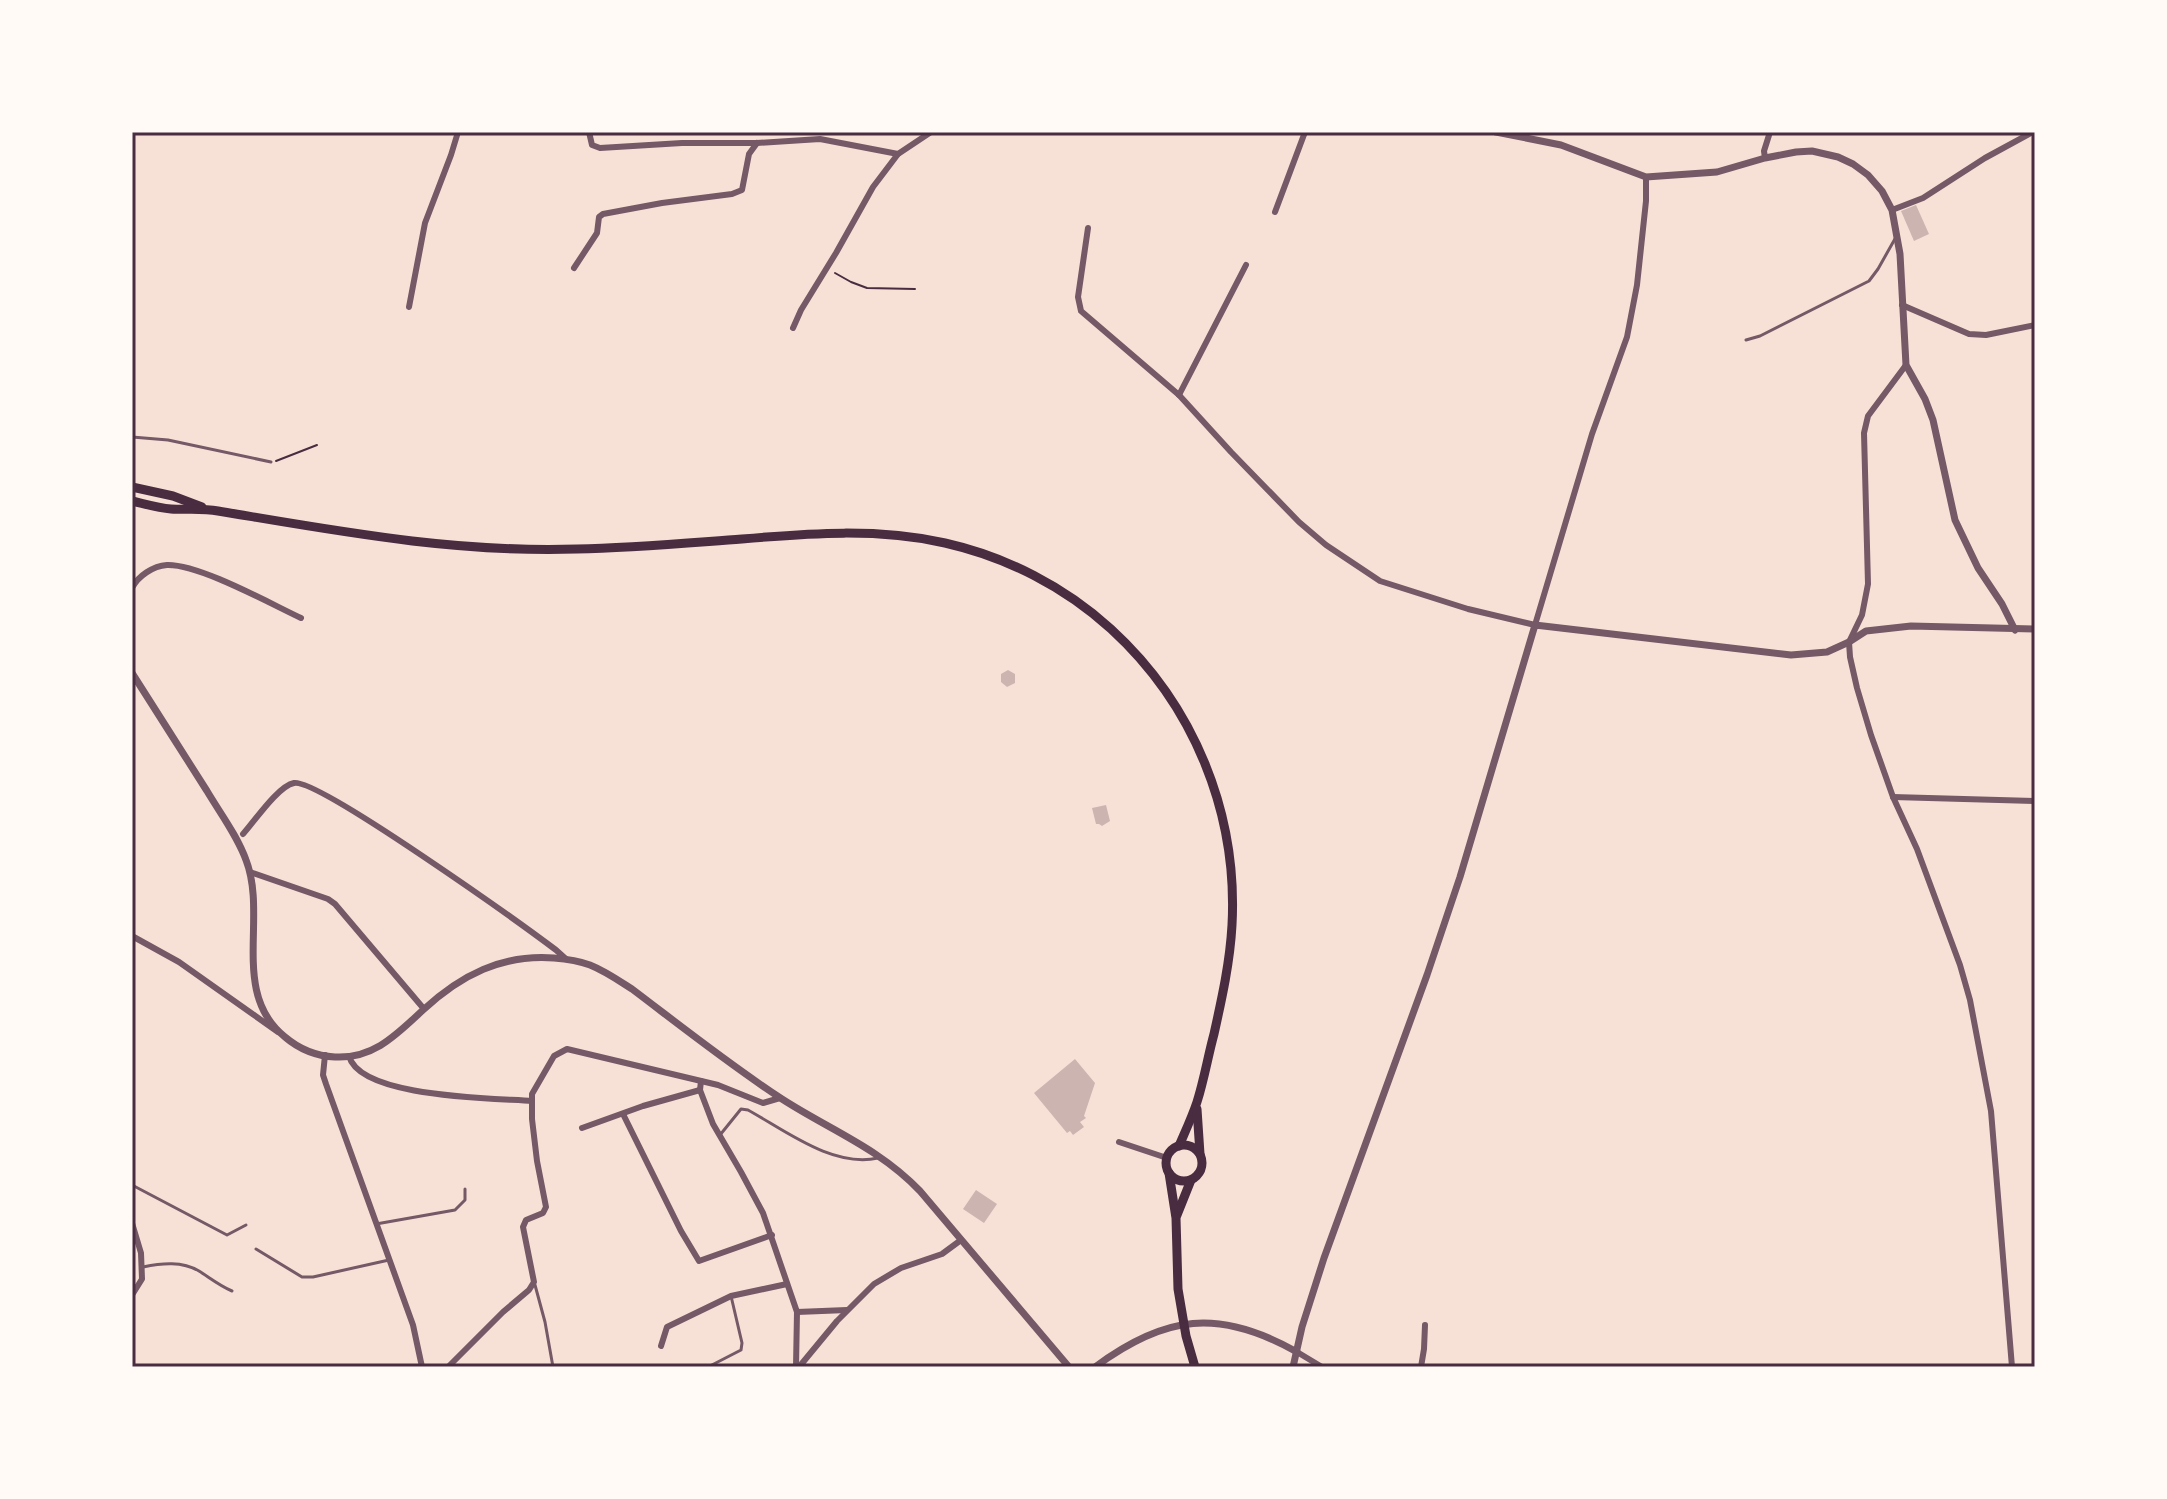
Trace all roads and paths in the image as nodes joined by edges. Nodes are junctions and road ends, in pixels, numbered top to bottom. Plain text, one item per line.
1 (458, 132) edge
2 (589, 132) edge
3 (931, 132) edge
4 (1305, 132) edge
5 (1496, 132) edge
6 (1770, 132) edge
7 (2033, 132) edge
8 (757, 143) junction
9 (898, 154) junction
10 (1765, 158) junction
11 (1646, 177) junction
12 (1892, 210) junction
13 (1275, 212) dead end
14 (1088, 228) dead end
15 (1898, 234) junction
16 (1246, 265) dead end
17 (574, 268) dead end
18 (827, 268) junction
19 (915, 289) dead end
20 (1902, 305) junction
21 (409, 307) dead end
22 (2035, 325) edge
23 (793, 328) dead end
24 (1746, 340) dead end
25 (1906, 365) junction
26 (1179, 395) junction
27 (132, 437) edge
28 (317, 445) dead end
29 (271, 462) joint
30 (132, 487) edge
31 (132, 501) edge
32 (211, 510) junction
33 (132, 588) edge
34 (301, 618) dead end
35 (1535, 625) junction
36 (2035, 629) edge
37 (2015, 630) junction
38 (1849, 642) junction
39 (132, 673) edge
40 (1893, 797) junction
41 (2035, 801) edge
42 (243, 834) dead end
43 (250, 872) junction
44 (132, 936) edge
45 (566, 959) junction
46 (424, 1009) junction
47 (281, 1034) junction
48 (325, 1055) junction
49 (349, 1056) junction
50 (701, 1081) junction
51 (700, 1090) junction
52 (780, 1098) junction
53 (532, 1101) junction
54 (1197, 1101) junction
55 (623, 1114) junction
56 (582, 1128) dead end
57 (720, 1135) junction
58 (1119, 1142) dead end
59 (1179, 1146) junction
60 (1200, 1154) junction
61 (882, 1157) junction
62 (1167, 1158) junction
63 (1169, 1173) junction
64 (1191, 1180) junction
65 (132, 1185) edge
66 (465, 1189) dead end
67 (1176, 1218) junction
68 (132, 1223) edge
69 (376, 1224) junction
70 (246, 1225) dead end
71 (772, 1235) junction
72 (961, 1240) junction
73 (256, 1249) dead end
74 (389, 1260) junction
75 (141, 1268) junction
76 (534, 1282) junction
77 (787, 1284) junction
78 (232, 1291) dead end
79 (132, 1295) edge
80 (731, 1296) junction
81 (847, 1310) junction
82 (797, 1312) junction
83 (1425, 1325) dead end
84 (661, 1346) dead end
85 (1297, 1352) junction
86 (422, 1367) edge
87 (448, 1367) edge
88 (553, 1367) edge
89 (708, 1367) edge
90 (798, 1367) edge
91 (1069, 1367) edge
92 (1095, 1367) edge
93 (1195, 1367) edge
94 (1293, 1367) edge
95 (1322, 1367) edge
96 (1421, 1367) edge
97 (2012, 1367) edge

1 - 21 street
2 - 8 street
3 - 9 street
4 - 13 street
5 - 11 street
6 - 10 street
7 - 12 street
8 - 9 street
8 - 17 street
9 - 18 street
10 - 11 street
10 - 12 street
11 - 35 street
12 - 15 street
14 - 26 street
15 - 20 street
15 - 24 lane
16 - 26 street
18 - 19 path
18 - 23 street
20 - 22 street
20 - 25 street
25 - 37 street
25 - 38 street
26 - 35 street
27 - 29 lane
28 - 29 path
30 - 32 main road
31 - 32 main road
32 - 54 main road
33 - 34 street
35 - 38 street
35 - 85 street
36 - 37 street
37 - 38 street
38 - 40 street
39 - 43 street
40 - 41 street
40 - 97 street
42 - 45 street
43 - 46 street
43 - 47 street
44 - 47 street
45 - 46 street
45 - 52 street
46 - 49 street
47 - 48 street
48 - 49 street
48 - 69 street
49 - 53 street
50 - 51 street
50 - 52 street
50 - 53 street
51 - 55 street
51 - 57 street
52 - 61 street
53 - 76 street
54 - 59 main road
54 - 60 main road
55 - 56 street
55 - 71 street
57 - 61 lane
57 - 71 street
58 - 62 street
59 - 60 main road
59 - 62 main road
60 - 64 main road
61 - 72 street
62 - 63 main road
63 - 64 main road
63 - 67 main road
64 - 67 main road
65 - 70 lane
66 - 69 lane
67 - 93 main road
68 - 75 street
69 - 74 street
71 - 77 street
72 - 81 street
72 - 91 street
73 - 74 lane
74 - 86 street
75 - 78 lane
75 - 79 street
76 - 87 street
76 - 88 lane
77 - 80 street
77 - 82 street
80 - 84 street
80 - 89 lane
81 - 82 street
81 - 90 street
82 - 90 street
83 - 96 street
85 - 92 street
85 - 94 street
85 - 95 street

